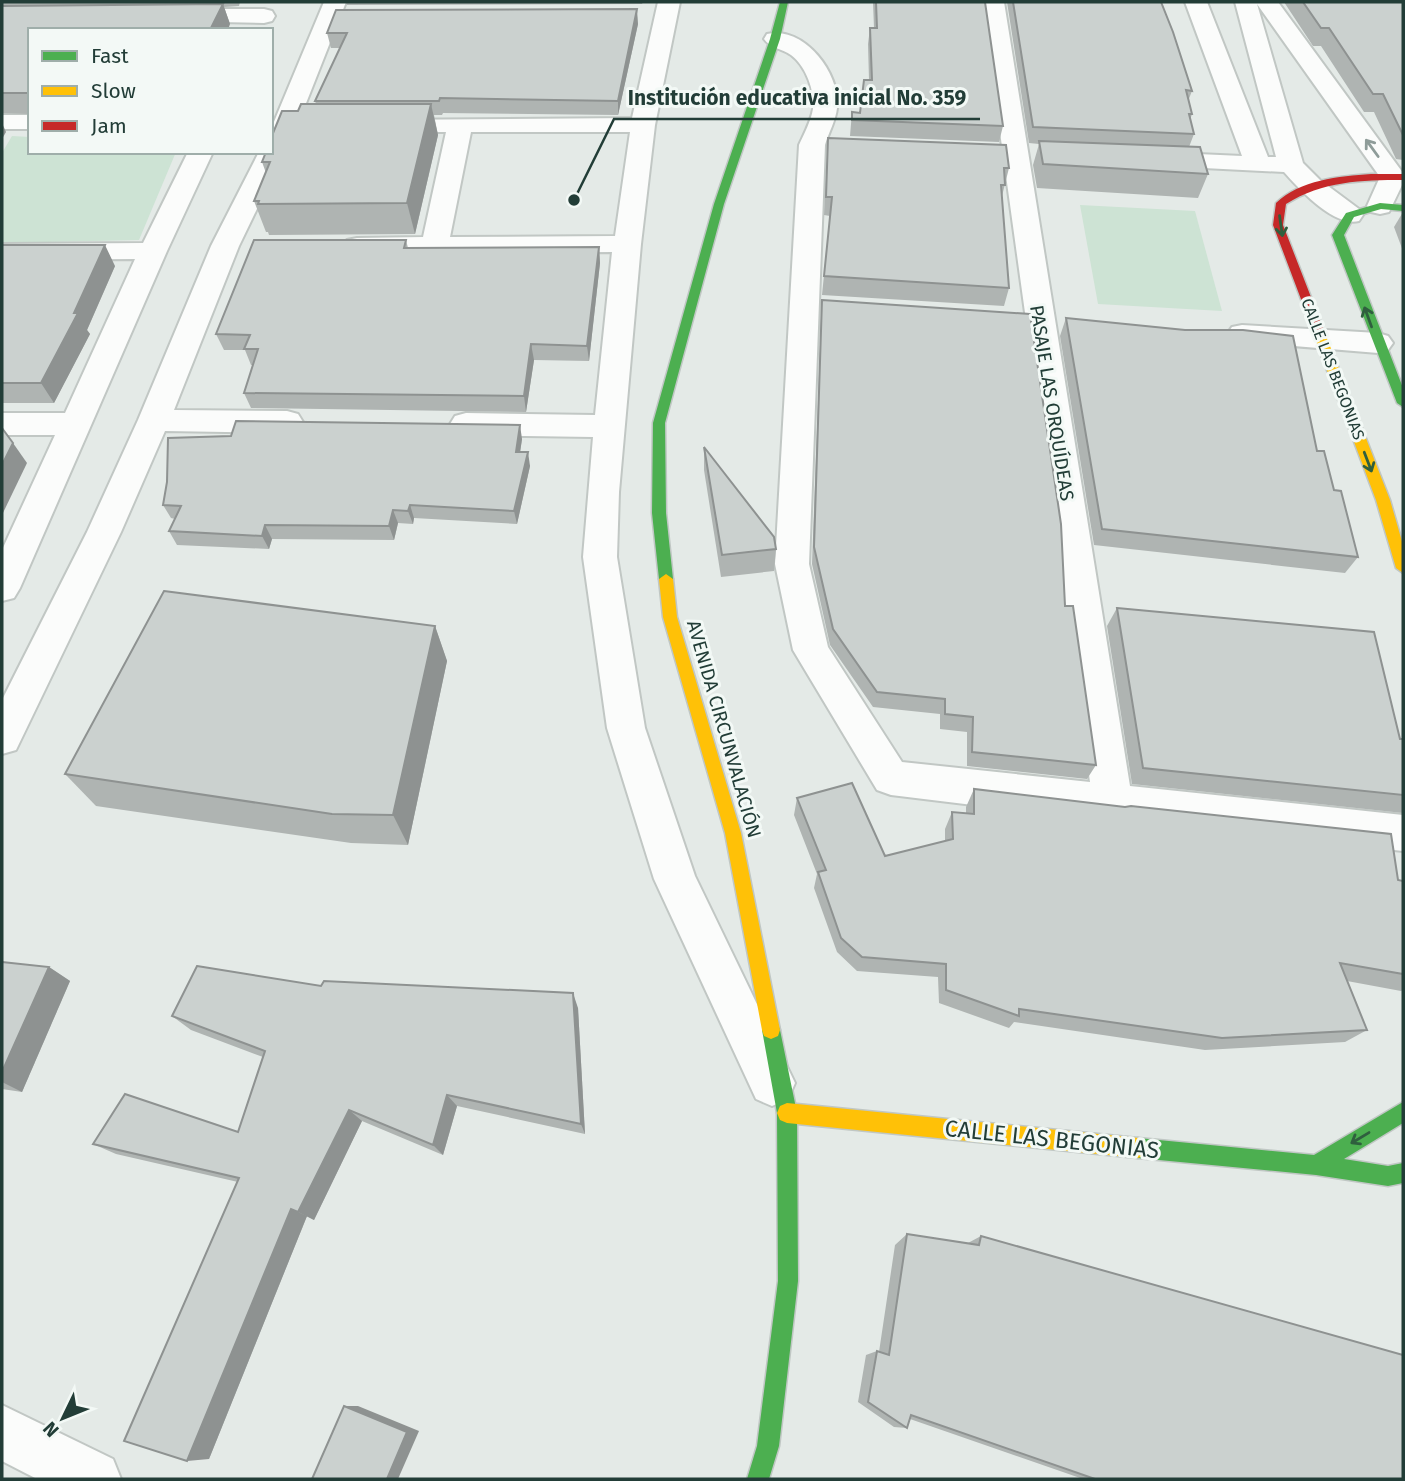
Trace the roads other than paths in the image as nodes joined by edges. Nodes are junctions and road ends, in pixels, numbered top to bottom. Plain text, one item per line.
1 (784, 2) edge
2 (993, 2) edge
3 (1196, 2) edge
4 (1246, 2) edge
5 (1267, 2) edge
6 (341, 10) edge
7 (658, 10) edge
8 (153, 16) edge
9 (264, 16) edge
10 (775, 39) junction
11 (2, 122) edge
12 (28, 122) edge
13 (290, 125) edge
14 (352, 125) edge
15 (460, 125) junction
16 (643, 125) junction
17 (200, 154) edge
18 (1124, 159) edge
19 (1258, 164) junction
20 (1292, 165) junction
21 (1398, 177) edge
22 (1311, 186) junction
23 (1392, 207) edge
24 (1350, 215) junction
25 (628, 244) junction
26 (337, 246) edge
27 (435, 246) junction
28 (153, 251) junction
29 (2, 252) edge
30 (1214, 332) edge
31 (1321, 340) junction
32 (1378, 343) junction
33 (1403, 403) edge
34 (154, 420) junction
35 (320, 422) edge
36 (2, 424) edge
37 (76, 424) junction
38 (431, 424) edge
39 (611, 426) junction
40 (1403, 568) edge
41 (2, 588) edge
42 (2, 738) edge
43 (1113, 804) junction
44 (1403, 833) edge
45 (1403, 1112) edge
46 (787, 1114) junction
47 (1316, 1165) junction
48 (1398, 1177) edge
49 (2, 1432) edge
50 (93, 1479) edge
51 (758, 1479) edge

1 - 10 main road, AVENIDA CIRCUNVALACIÓN
2 - 43 street, PASAJE LAS ORQUÍDEAS
3 - 19 street
4 - 20 street
21 -> 5 street
6 - 13 street
7 - 16 street
8 - 9 street
10 - 43 street
10 - 46 main road, AVENIDA CIRCUNVALACIÓN
11 - 12 street
13 - 34 street
14 - 15 street
15 - 16 street
15 - 27 street
16 - 25 street
17 - 28 street
18 - 19 street
19 - 20 street
20 - 22 street
21 - 22 main road, CALLE LAS BEGONIAS
21 - 23 street
22 - 24 street
22 -> 31 main road, CALLE LAS BEGONIAS
23 - 24 main road
32 -> 24 main road
25 - 27 street
25 - 39 street
26 - 27 street
28 - 29 street
28 - 37 street
30 - 31 street
31 - 32 street
31 -> 40 main road, CALLE LAS BEGONIAS
32 - 33 main road
34 - 35 street
34 - 42 street
36 - 37 street
37 - 41 street
38 - 39 street
39 - 46 street
43 - 44 street
45 -> 47 main road
46 - 47 main road, CALLE LAS BEGONIAS
46 - 51 main road, AVENIDA CIRCUNVALACIÓN
47 - 48 main road, CALLE LAS BEGONIAS
49 - 50 street

